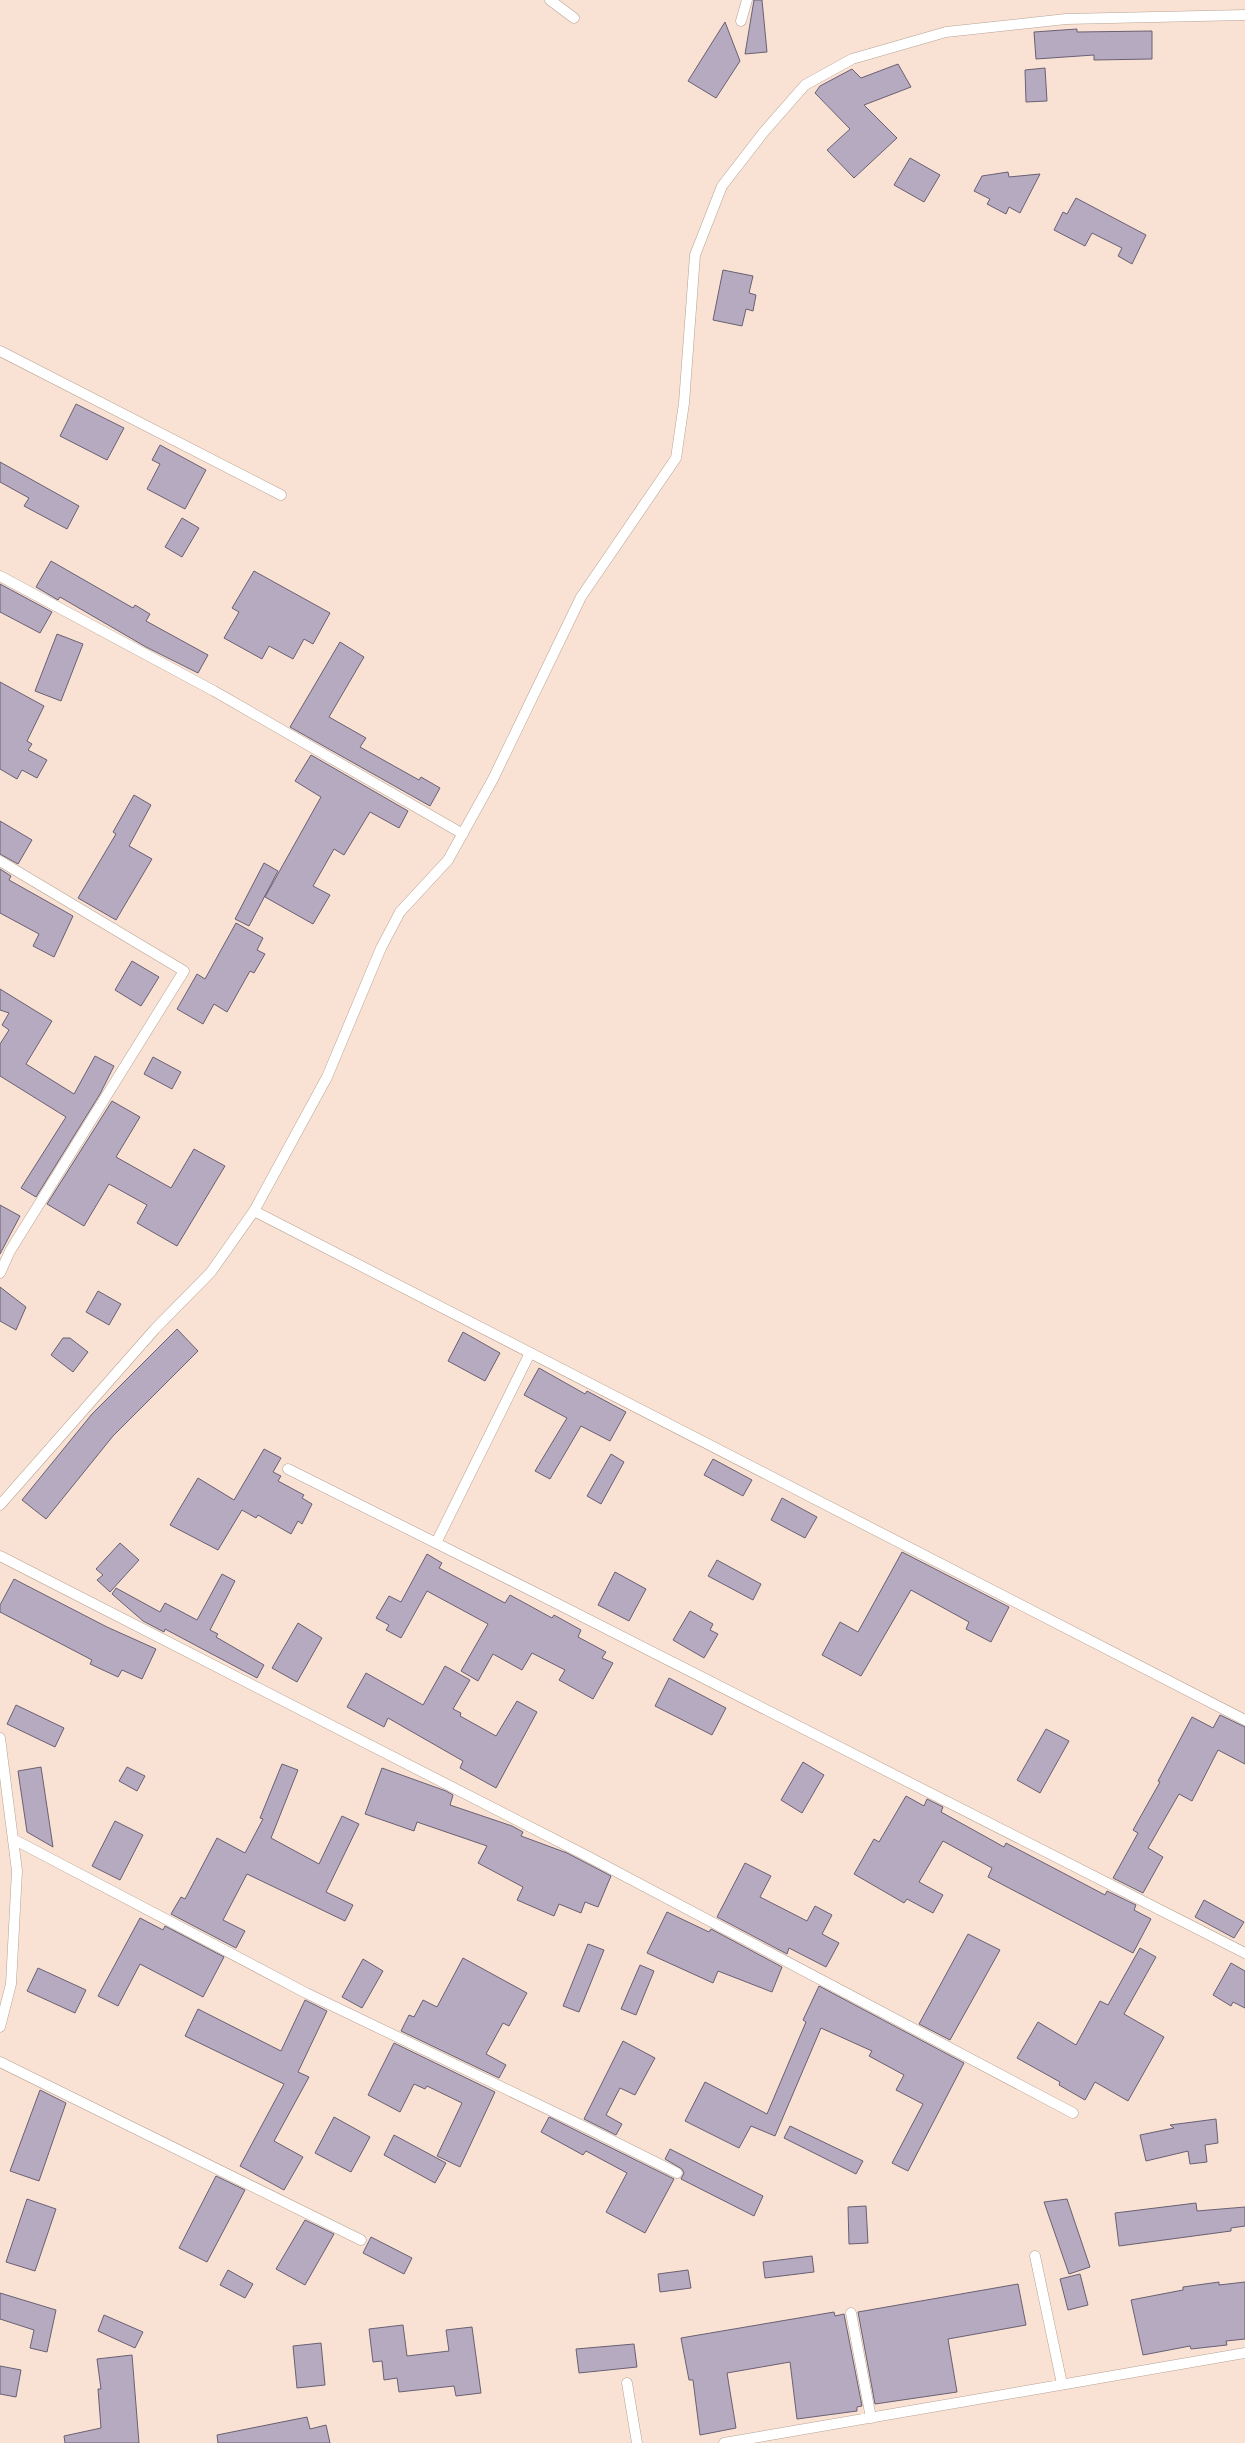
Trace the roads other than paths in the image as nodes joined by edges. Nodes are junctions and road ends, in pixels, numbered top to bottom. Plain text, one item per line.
1 (550, 0) edge
2 (746, 0) edge
3 (1245, 16) edge
4 (574, 18) dead end
5 (742, 20) dead end
6 (0, 351) edge
7 (281, 495) dead end
8 (0, 576) edge
9 (462, 834) junction
10 (0, 860) edge
11 (254, 1211) junction
12 (0, 1273) edge
13 (530, 1353) junction
14 (288, 1469) dead end
15 (0, 1505) edge
16 (436, 1543) junction
17 (0, 1556) edge
18 (1245, 1720) edge
19 (0, 1738) edge
20 (13, 1839) junction
21 (1245, 1953) edge
22 (0, 2027) edge
23 (0, 2062) edge
24 (1073, 2113) dead end
25 (677, 2173) dead end
26 (361, 2240) dead end
27 (1035, 2256) dead end
28 (851, 2313) dead end
29 (1245, 2353) edge
30 (627, 2383) dead end
31 (1062, 2384) junction
32 (872, 2418) junction
33 (637, 2443) edge
34 (724, 2443) edge

1 - 4 lane
2 - 5 lane
3 - 9 lane
6 - 7 lane
8 - 9 lane
9 - 11 lane
10 - 12 lane
11 - 13 lane
11 - 15 lane
13 - 16 lane
13 - 18 lane
14 - 16 lane
16 - 21 lane
17 - 24 lane
19 - 20 lane
20 - 22 lane
20 - 25 lane
23 - 26 lane
27 - 31 lane
28 - 32 lane
29 - 31 lane
30 - 33 lane
31 - 32 lane
32 - 34 lane

